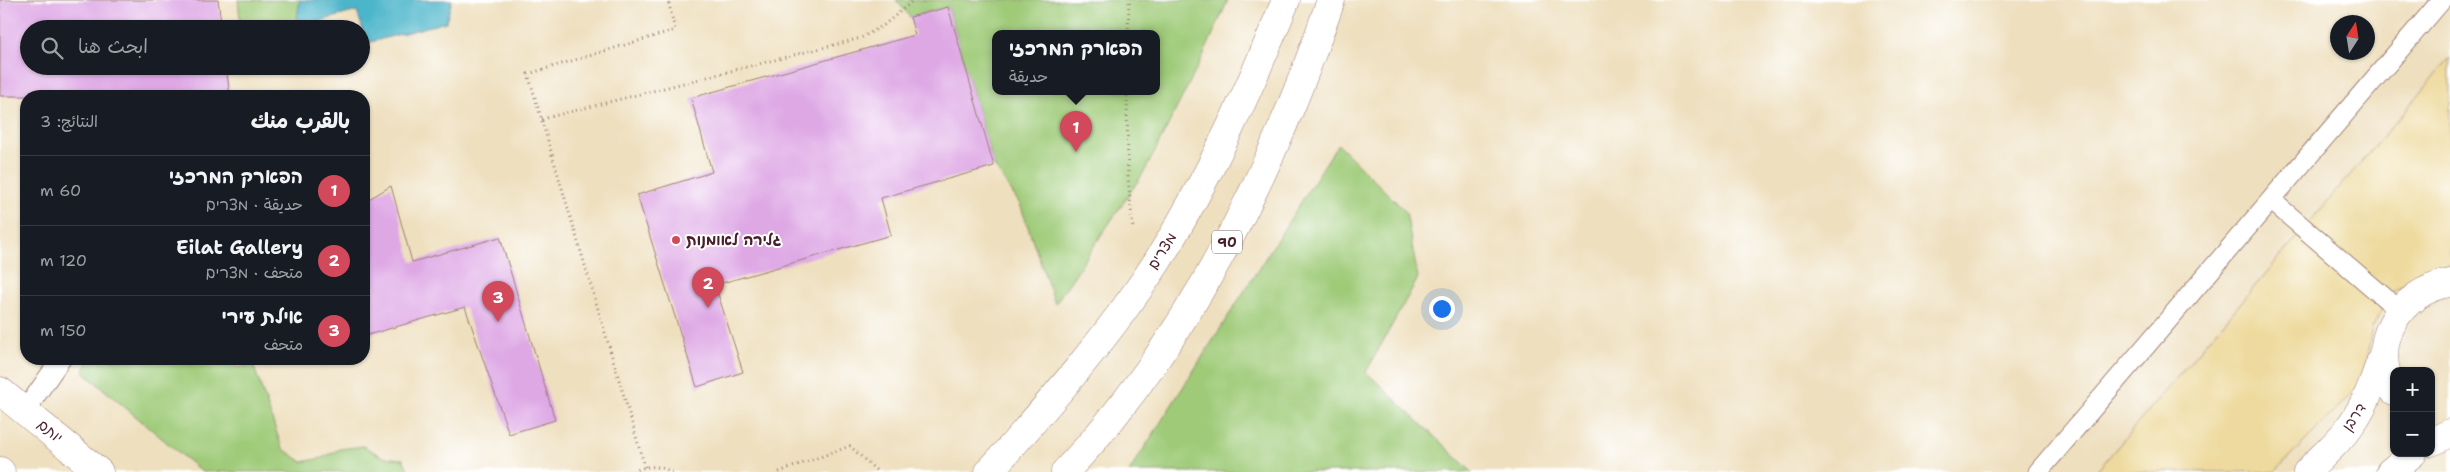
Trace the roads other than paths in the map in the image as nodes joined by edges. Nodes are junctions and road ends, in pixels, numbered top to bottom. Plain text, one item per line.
1 (1286, 0) edge
2 (1331, 0) edge
3 (2442, 0) edge
4 (2271, 200) junction
5 (2450, 283) edge
6 (2400, 310) junction
7 (2384, 351) junction
8 (58, 365) edge
9 (2390, 382) edge
10 (0, 391) edge
11 (25, 412) junction
12 (2435, 423) edge
13 (2450, 427) edge
14 (1023, 433) junction
15 (2450, 433) edge
16 (2435, 440) edge
17 (2408, 457) edge
18 (1070, 468) edge
19 (99, 472) edge
20 (979, 472) edge
21 (989, 472) edge
22 (2038, 472) edge
23 (2307, 472) edge
24 (2390, 472) edge

1 - 14 main road, מצרים
2 - 18 main road, 90
3 - 4 lane
4 - 6 lane
4 - 22 lane
5 - 6 main road
6 - 7 main road, דרבן
7 - 9 main road
7 - 23 main road, דרבן
8 - 11 lane
10 - 11 main road, יותם
11 - 19 main road, יותם
12 - 13 main road
14 - 20 main road
14 - 21 main road, מצרים
15 - 16 main road
17 - 24 main road

